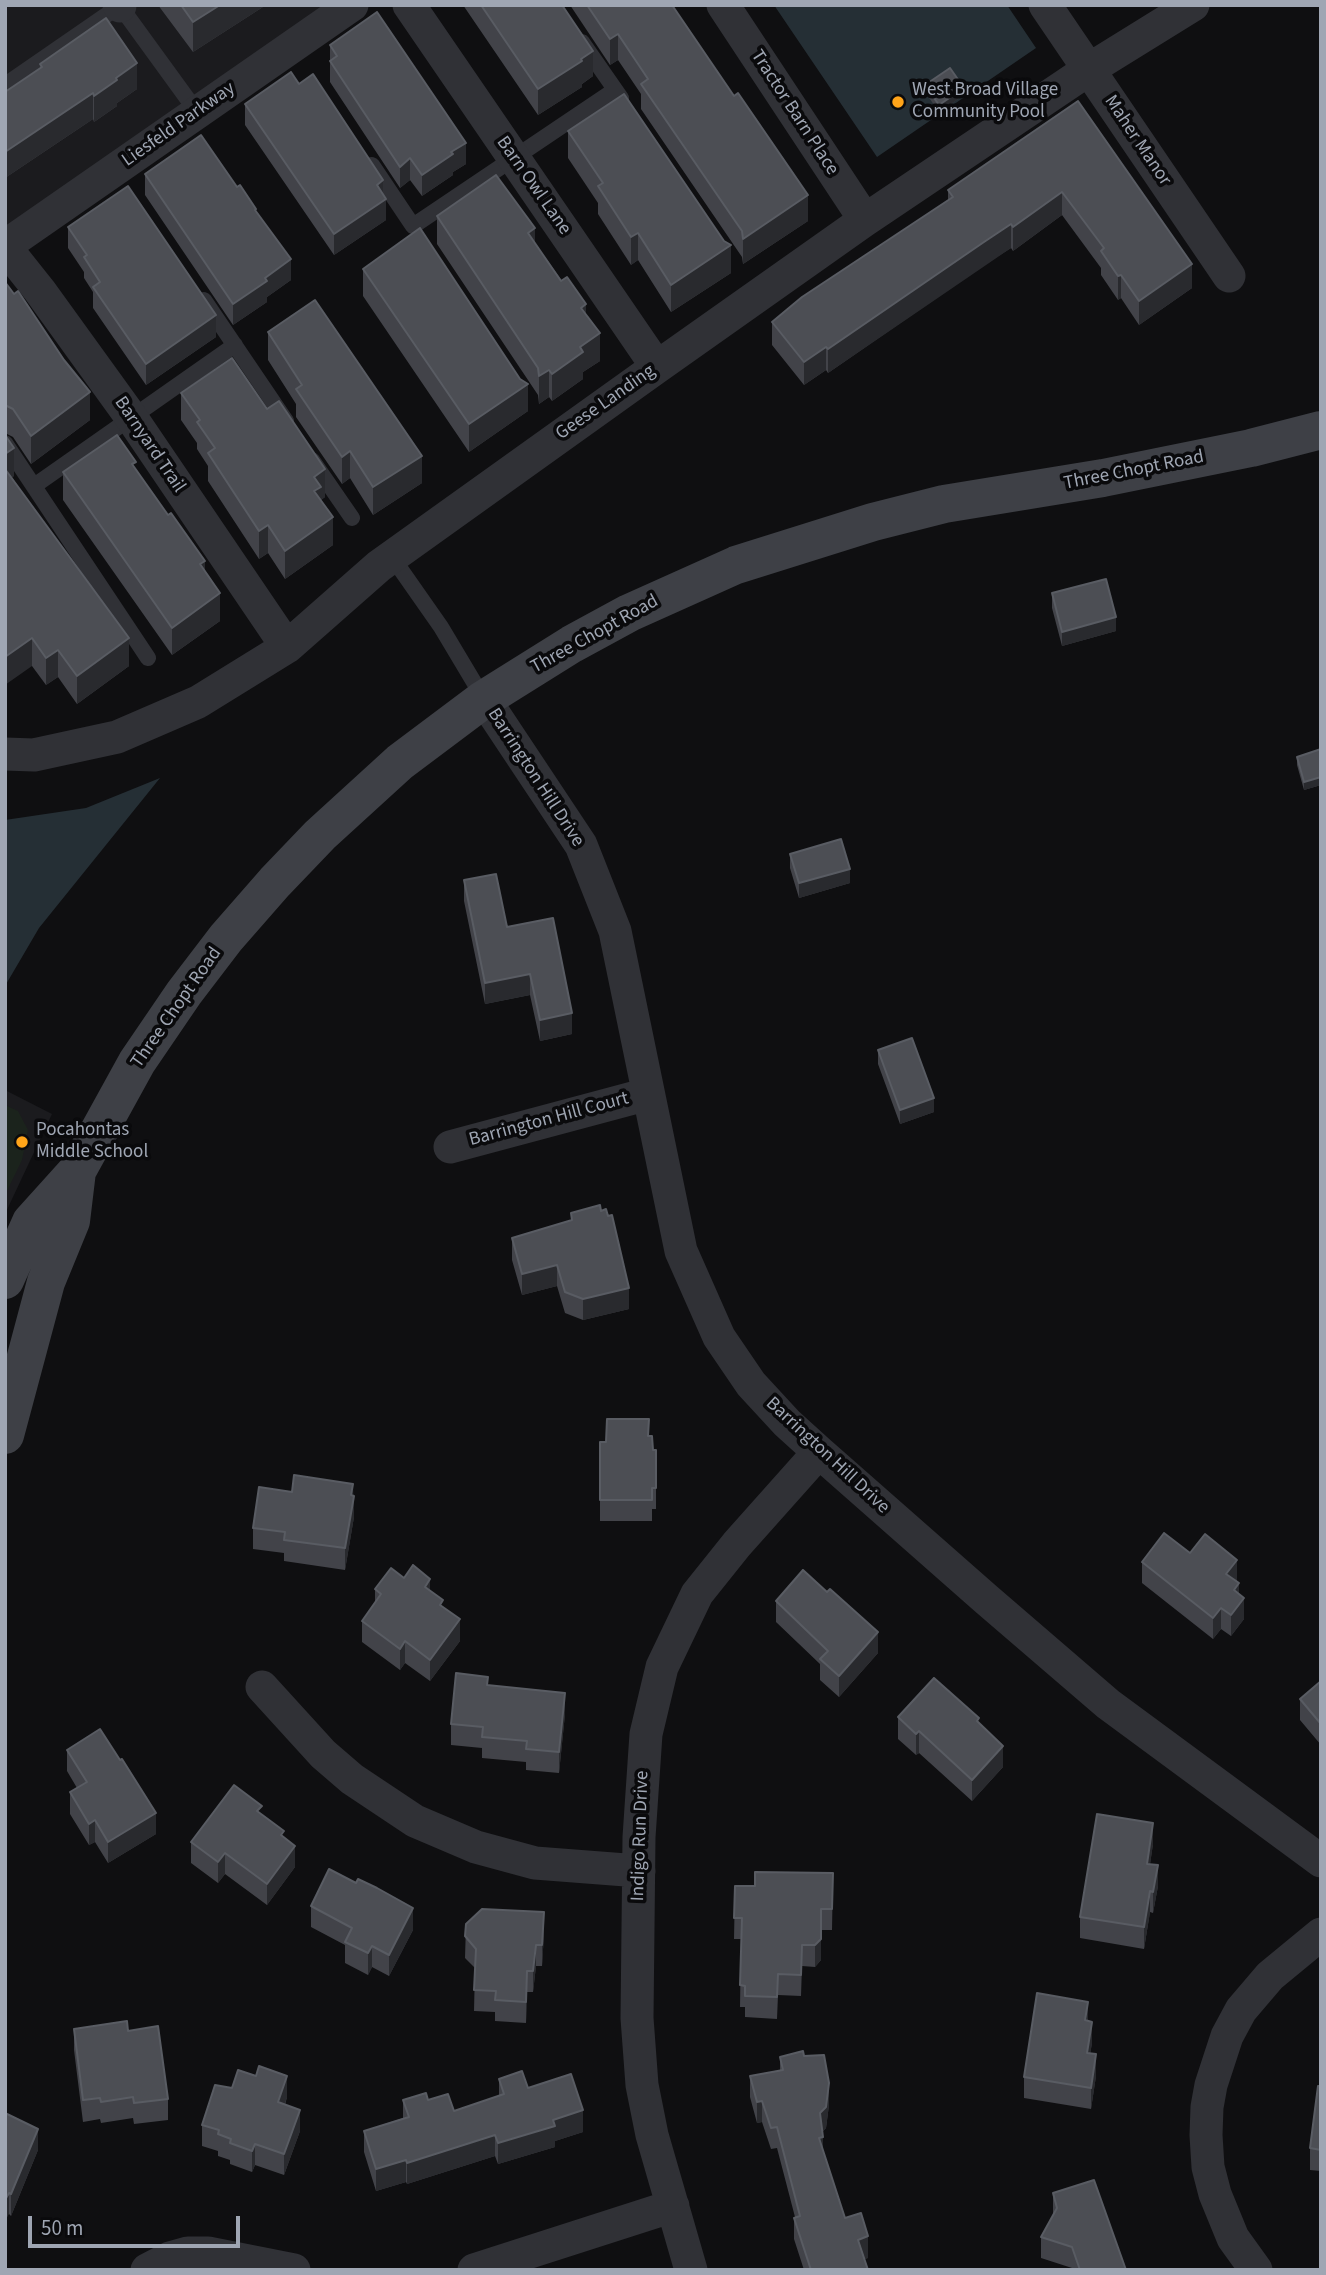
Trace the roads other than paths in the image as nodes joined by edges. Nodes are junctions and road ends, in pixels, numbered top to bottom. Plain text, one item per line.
1 (120, 5) edge
2 (352, 5) edge
3 (409, 5) edge
4 (723, 5) edge
5 (1045, 5) edge
6 (1193, 5) edge
7 (572, 26) edge
8 (1088, 70) junction
9 (5, 85) edge
10 (615, 90) junction
11 (197, 112) junction
12 (631, 113) edge
13 (366, 157) edge
14 (514, 159) junction
15 (865, 220) junction
16 (5, 246) edge
17 (1229, 276) dead end
18 (197, 289) edge
19 (234, 345) junction
20 (657, 367) junction
21 (131, 417) junction
22 (1321, 430) edge
23 (5, 443) edge
24 (34, 486) junction
25 (352, 517) dead end
26 (391, 558) junction
27 (286, 648) junction
28 (148, 658) dead end
29 (484, 699) junction
30 (5, 754) edge
31 (648, 1094) junction
32 (450, 1147) dead end
33 (77, 1171) junction
34 (5, 1280) edge
35 (5, 1435) edge
36 (819, 1452) junction
37 (262, 1687) dead end
38 (1321, 1861) edge
39 (639, 1871) junction
40 (1321, 1934) edge
41 (673, 2206) junction
42 (147, 2270) edge
43 (294, 2270) edge
44 (474, 2270) edge
45 (691, 2270) edge
46 (1256, 2270) edge

1 - 9 lane
1 - 11 lane
2 - 11 street, Liesfeld Parkway
3 - 14 street, Barn Owl Lane
4 - 15 street, Tractor Barn Place
5 - 8 street, Maher Manor
6 - 8 street, Geese Landing
7 - 10 lane
8 - 15 street, Geese Landing
8 - 17 street, Maher Manor
10 - 12 lane
10 - 14 lane
11 - 16 street, Liesfeld Parkway
13 - 14 lane
14 - 20 street, Barn Owl Lane
15 - 20 street, Geese Landing
16 - 21 street, Barnyard Trail
18 - 19 lane
19 - 21 lane
19 - 25 lane
20 - 26 street, Geese Landing
21 - 24 lane
21 - 27 street, Barnyard Trail
22 - 29 main road, Three Chopt Road
23 - 24 lane
24 - 28 lane
26 - 27 street, Geese Landing
26 - 29 lane
27 - 30 street, Geese Landing
29 - 31 street, Barrington Hill Drive
29 - 33 main road, Three Chopt Road
31 - 32 street, Barrington Hill Court
31 - 36 street, Barrington Hill Drive
33 - 34 main road, Three Chopt Road
33 - 35 main road, Three Chopt Road
36 - 38 street, Barrington Hill Drive
36 - 39 street, Indigo Run Drive
37 - 39 street
39 - 41 street, Indigo Run Drive
40 - 46 street
41 - 44 street
41 - 45 street, Indigo Run Drive
42 - 43 street

